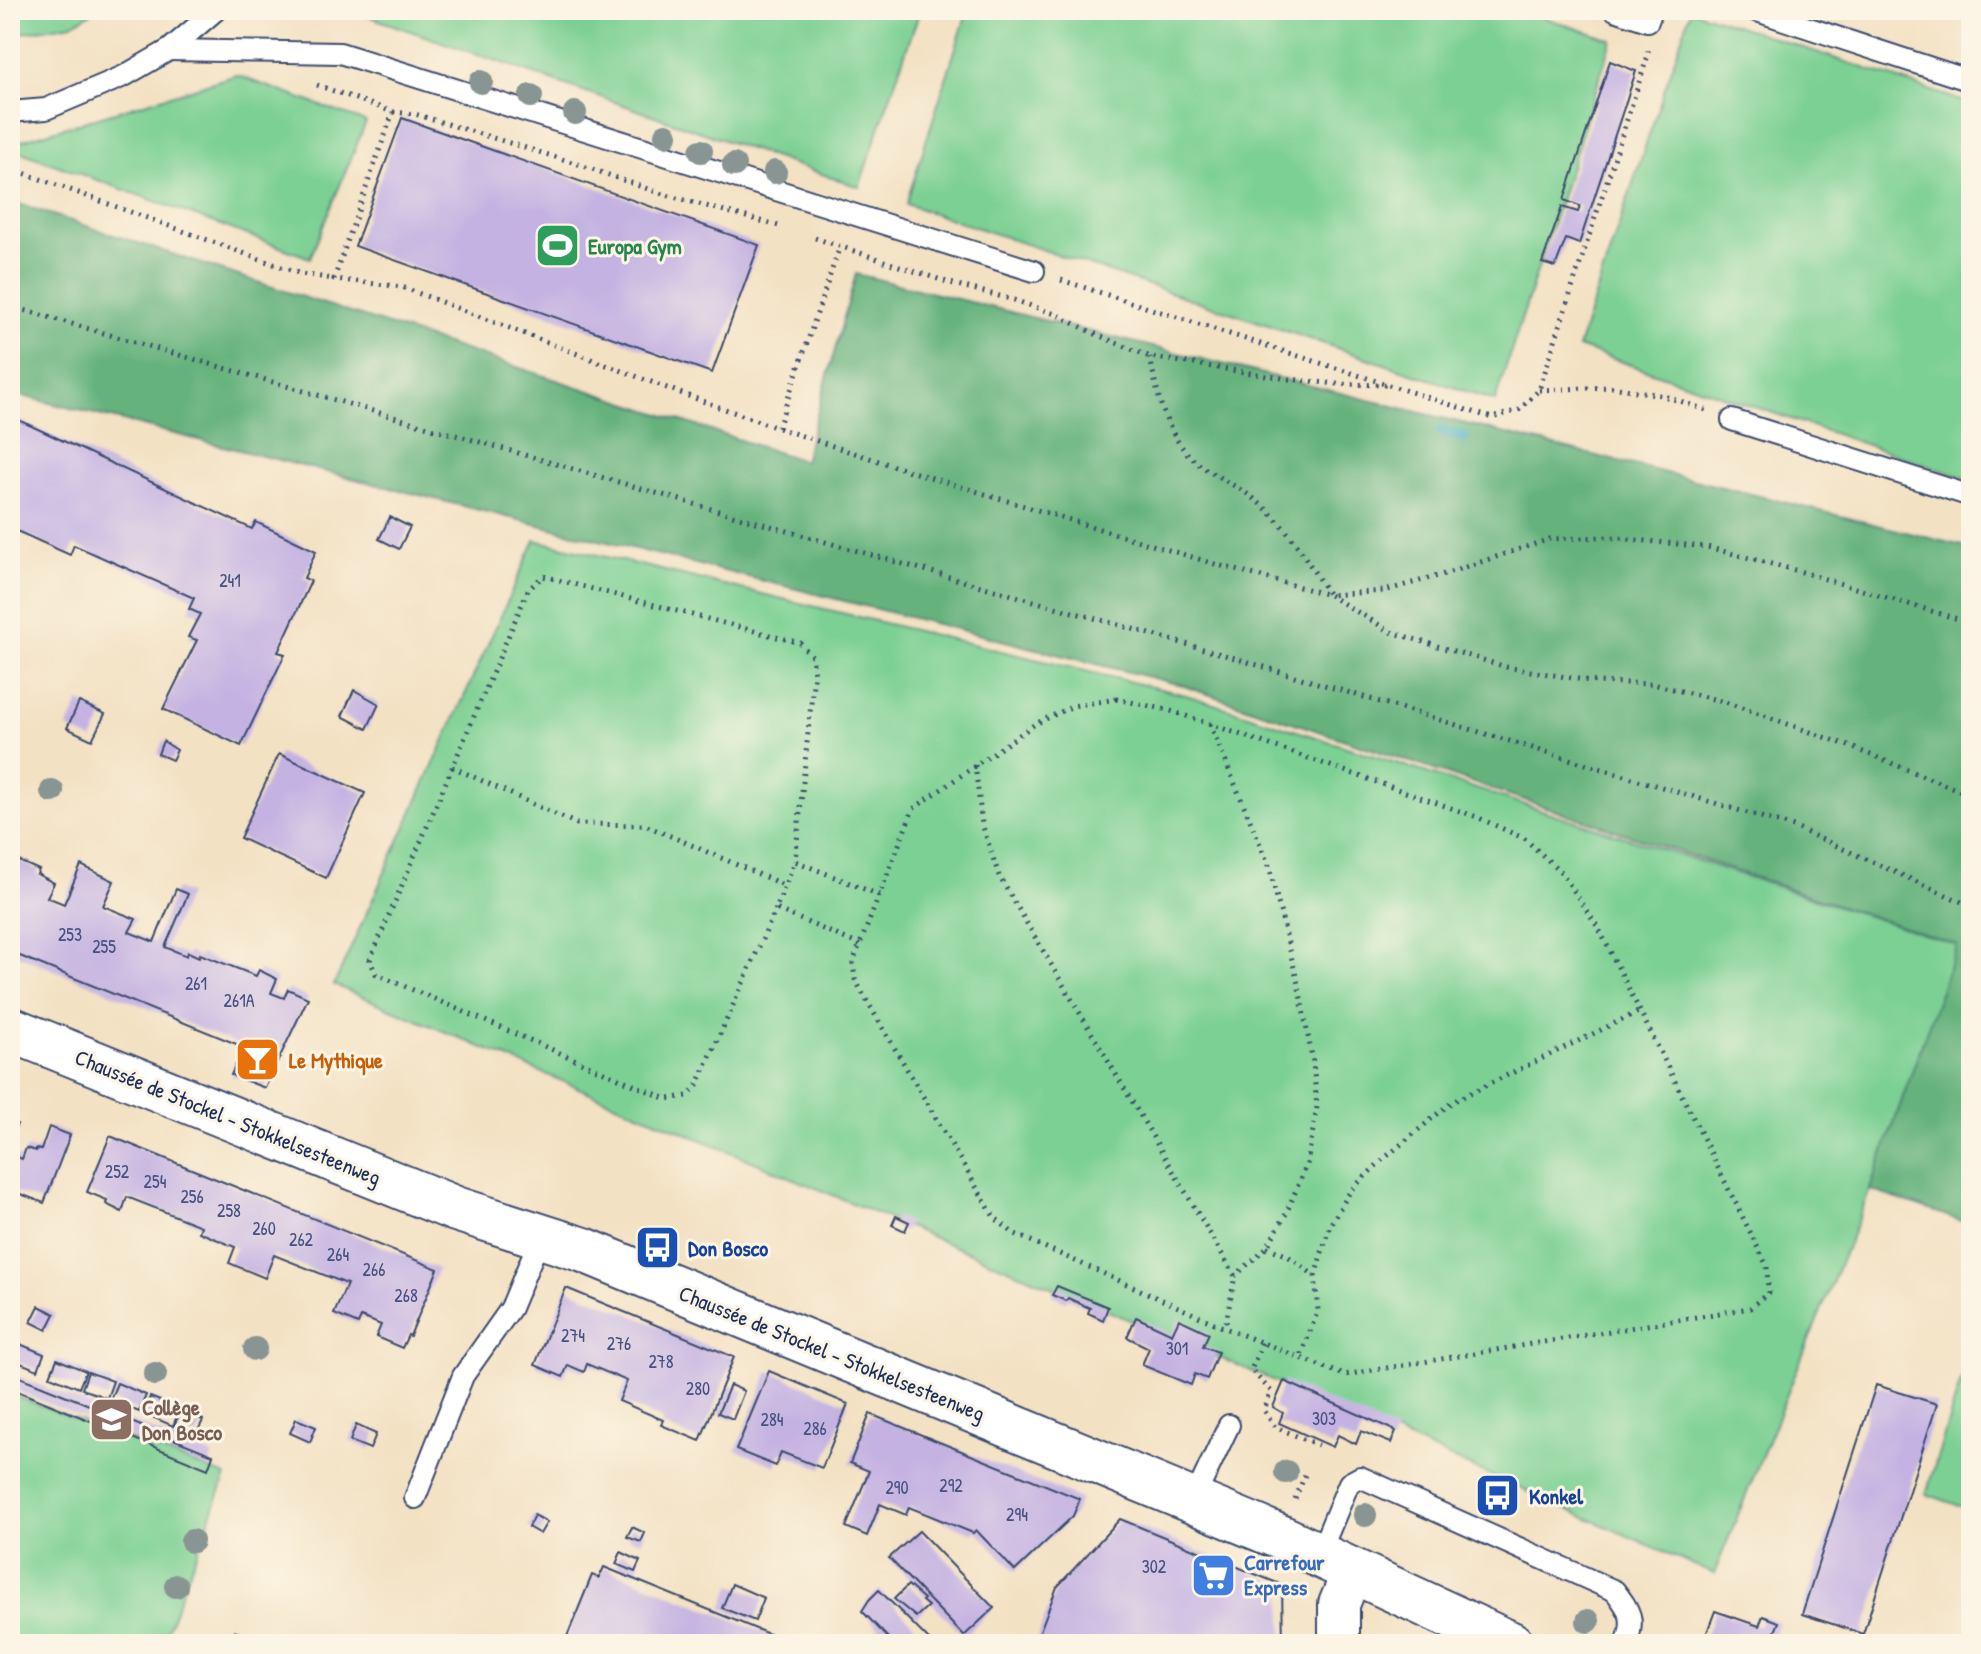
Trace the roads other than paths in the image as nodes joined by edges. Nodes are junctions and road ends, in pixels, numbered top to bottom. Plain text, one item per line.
1 (216, 10) edge
2 (1615, 10) edge
3 (1754, 10) edge
4 (1650, 15) edge
5 (169, 50) junction
6 (1971, 81) edge
7 (10, 112) edge
8 (1034, 271) road end
9 (1732, 420) road end
10 (1971, 496) edge
11 (10, 1029) edge
12 (540, 1238) junction
13 (1229, 1425) dead end
14 (415, 1498) dead end
15 (1193, 1501) junction
16 (1336, 1563) junction
17 (1339, 1644) edge
18 (1511, 1644) edge
19 (1626, 1644) edge

1 - 5 lane
2 - 4 lane
3 - 6 lane
5 - 7 lane
5 - 8 lane
9 - 10 lane
11 - 12 street, Chaussée de Stockel - Stokkelsesteenweg
12 - 14 lane
12 - 15 street, Chaussée de Stockel - Stokkelsesteenweg
13 - 15 lane
15 - 16 street, Chaussée de Stockel - Stokkelsesteenweg
16 - 17 street
16 - 18 street, Chaussée de Stockel - Stokkelsesteenweg
16 - 19 lane

